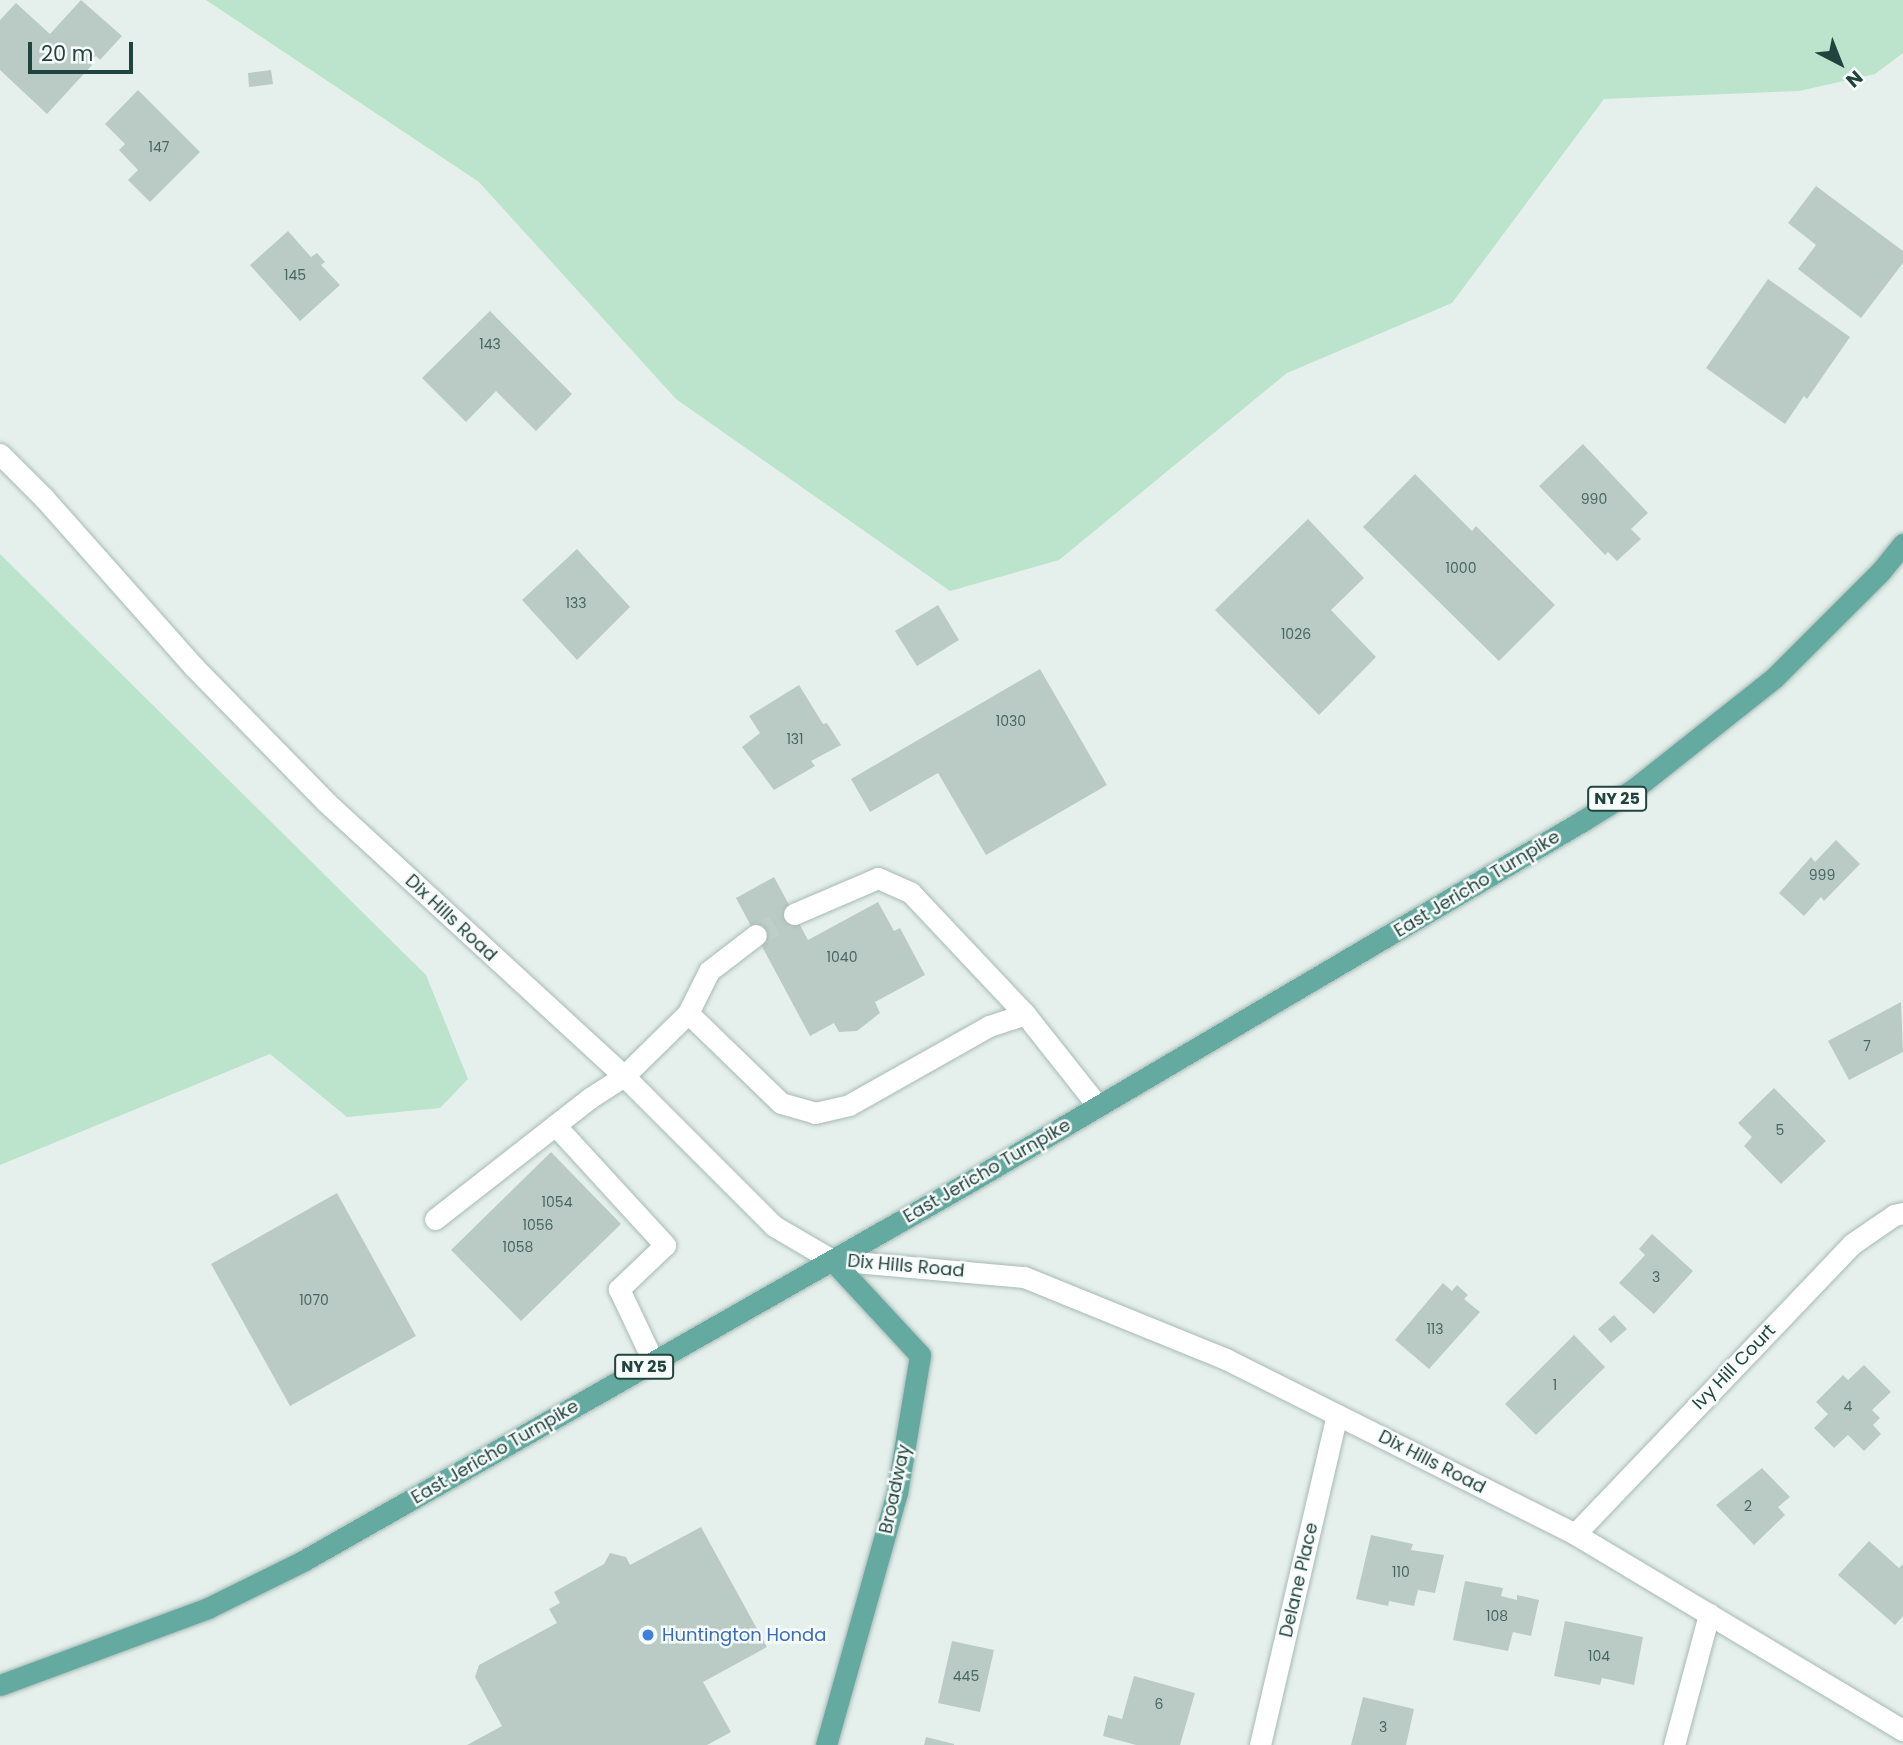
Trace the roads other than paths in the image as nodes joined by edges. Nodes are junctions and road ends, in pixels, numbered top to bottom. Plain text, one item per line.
1 (0, 454) edge
2 (1903, 544) edge
3 (794, 914) tunnel mouth
4 (756, 935) tunnel mouth
5 (688, 1013) junction
6 (1025, 1013) junction
7 (624, 1076) junction
8 (1098, 1106) junction
9 (555, 1125) junction
10 (1903, 1213) edge
11 (435, 1219) dead end
12 (832, 1260) junction
13 (653, 1361) junction
14 (1337, 1415) junction
15 (1575, 1534) junction
16 (1709, 1614) junction
17 (0, 1685) edge
18 (1903, 1730) edge
19 (826, 1745) edge
20 (1260, 1745) edge
21 (1674, 1745) edge

1 - 7 street, Dix Hills Road
2 - 8 main road, East Jericho Turnpike / NY 25
3 - 6 street
4 - 5 street
5 - 6 street
5 - 7 street
6 - 8 street
7 - 9 street
7 - 12 street, Dix Hills Road
8 - 12 main road, East Jericho Turnpike / NY 25
9 - 11 street
9 - 13 street
10 - 15 street, Ivy Hill Court
12 - 13 main road, East Jericho Turnpike / NY 25
12 - 14 street, Dix Hills Road
12 - 19 main road, Broadway
13 - 17 main road, East Jericho Turnpike / NY 25
14 - 15 street, Dix Hills Road
14 - 20 street, Delane Place
15 - 16 street, Dix Hills Road
16 - 18 street, Dix Hills Road
16 - 21 street

